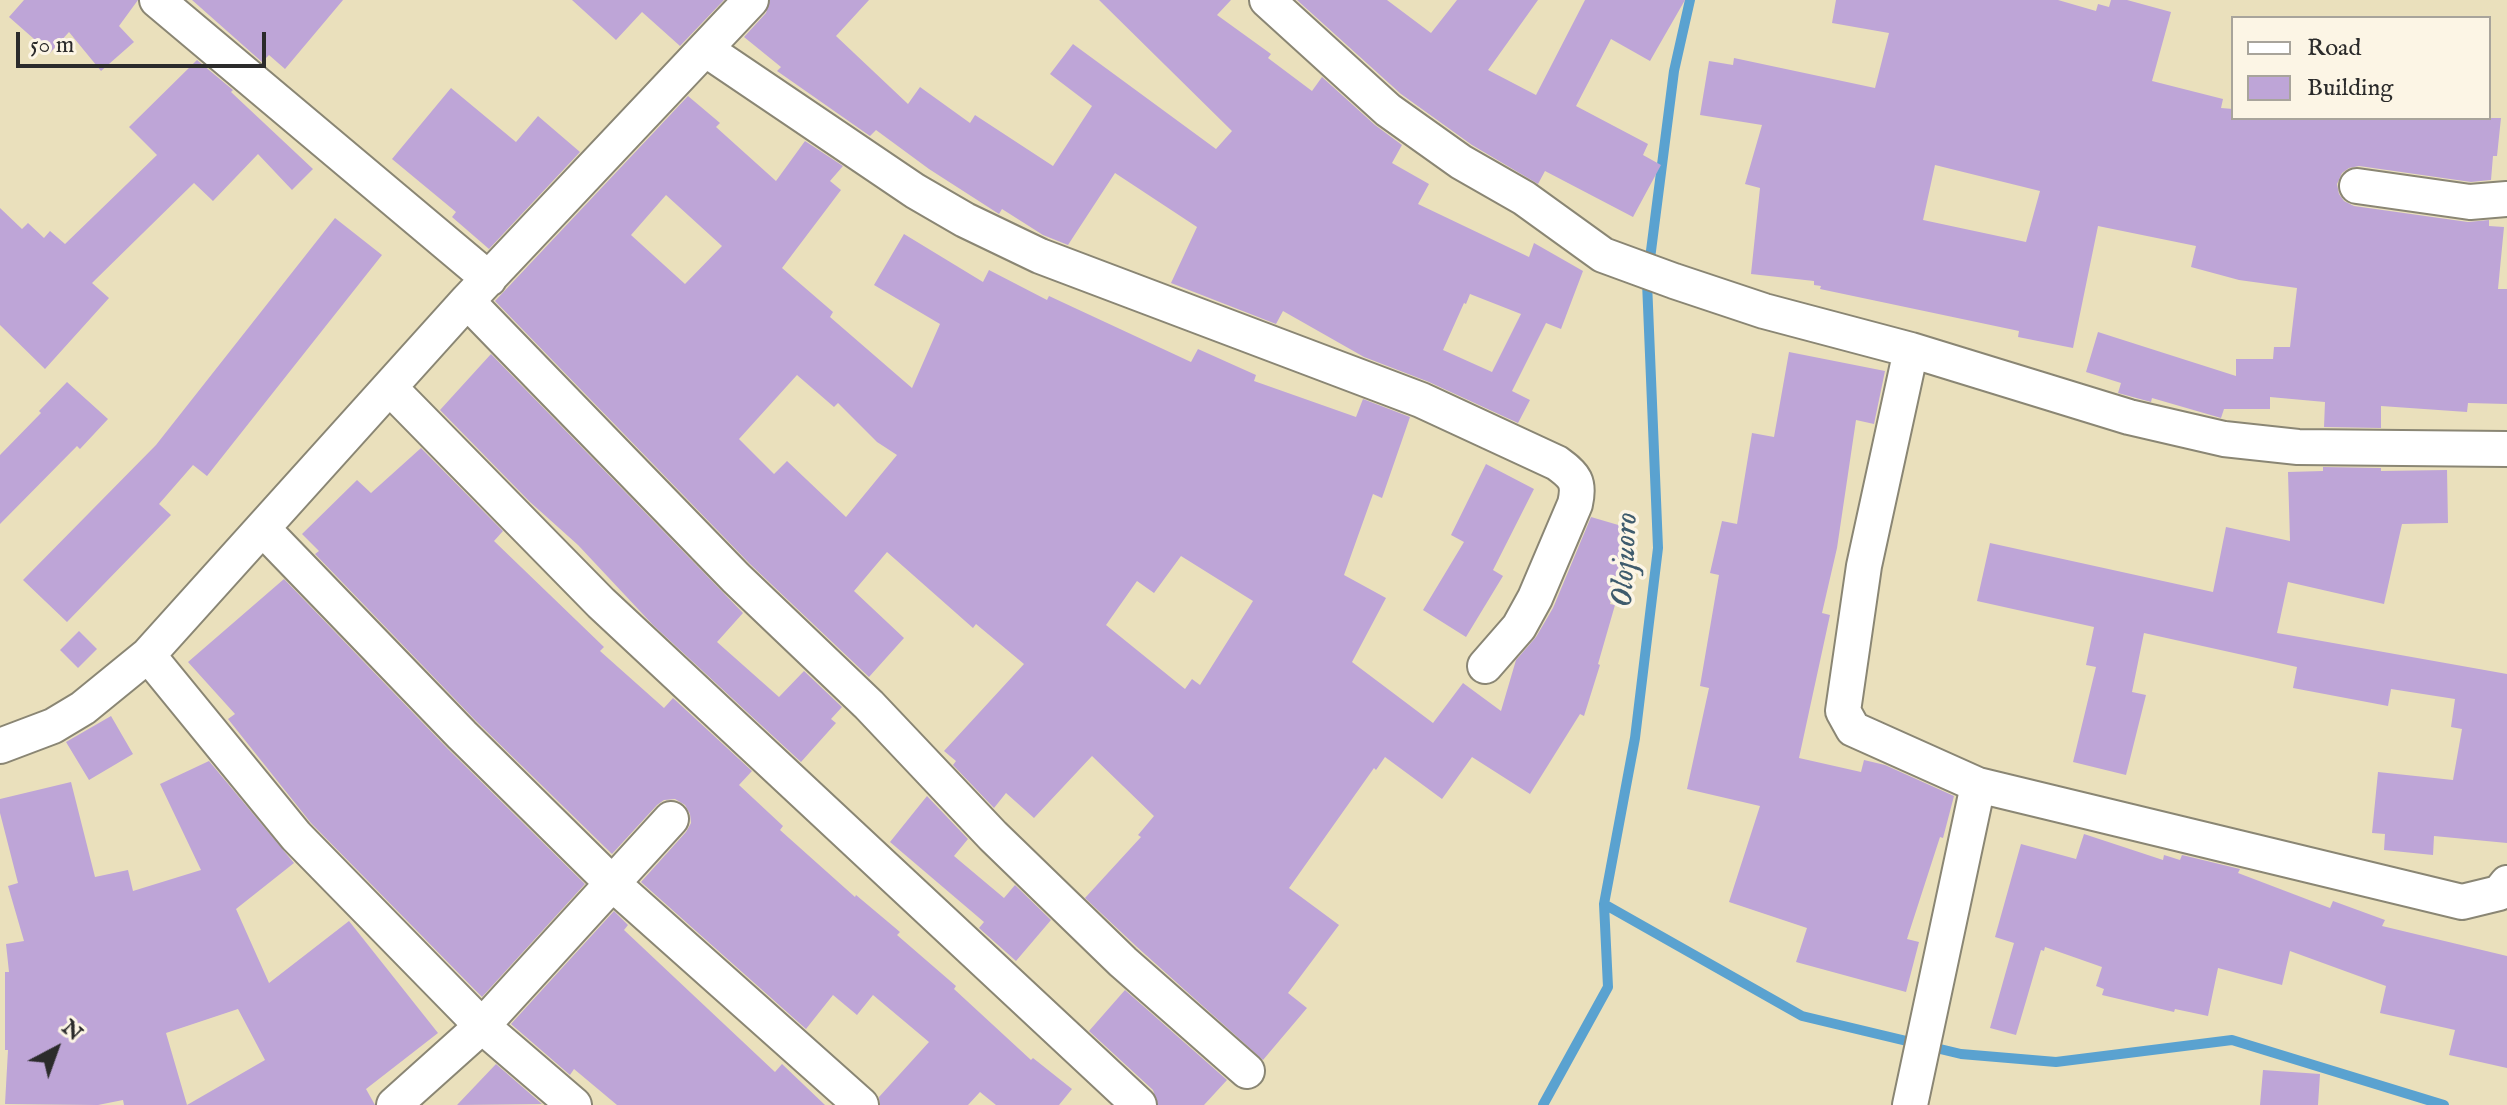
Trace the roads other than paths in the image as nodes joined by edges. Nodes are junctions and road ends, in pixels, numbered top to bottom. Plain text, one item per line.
1 (157, 0) edge
2 (751, 0) edge
3 (1267, 0) edge
4 (705, 49) junction
5 (2357, 186) dead end
6 (2507, 199) edge
7 (478, 290) junction
8 (1911, 350) junction
9 (390, 388) junction
10 (2507, 449) edge
11 (263, 529) junction
12 (148, 655) junction
13 (1485, 666) dead end
14 (0, 746) edge
15 (1978, 785) junction
16 (671, 819) dead end
17 (2507, 883) edge
18 (613, 884) junction
19 (482, 1026) junction
20 (1247, 1071) dead end
21 (394, 1105) edge
22 (574, 1105) edge
23 (861, 1105) edge
24 (1139, 1105) edge
25 (1910, 1105) edge

1 - 7 street
2 - 4 street
3 - 8 street
4 - 7 street
4 - 13 street
5 - 6 street
7 - 9 street
7 - 20 street
8 - 10 street
8 - 15 street
9 - 11 street
9 - 24 street
11 - 12 street
11 - 18 street
12 - 14 street
12 - 19 street
15 - 17 street
15 - 25 street
16 - 18 street
18 - 19 street
18 - 23 street
19 - 21 street
19 - 22 street

